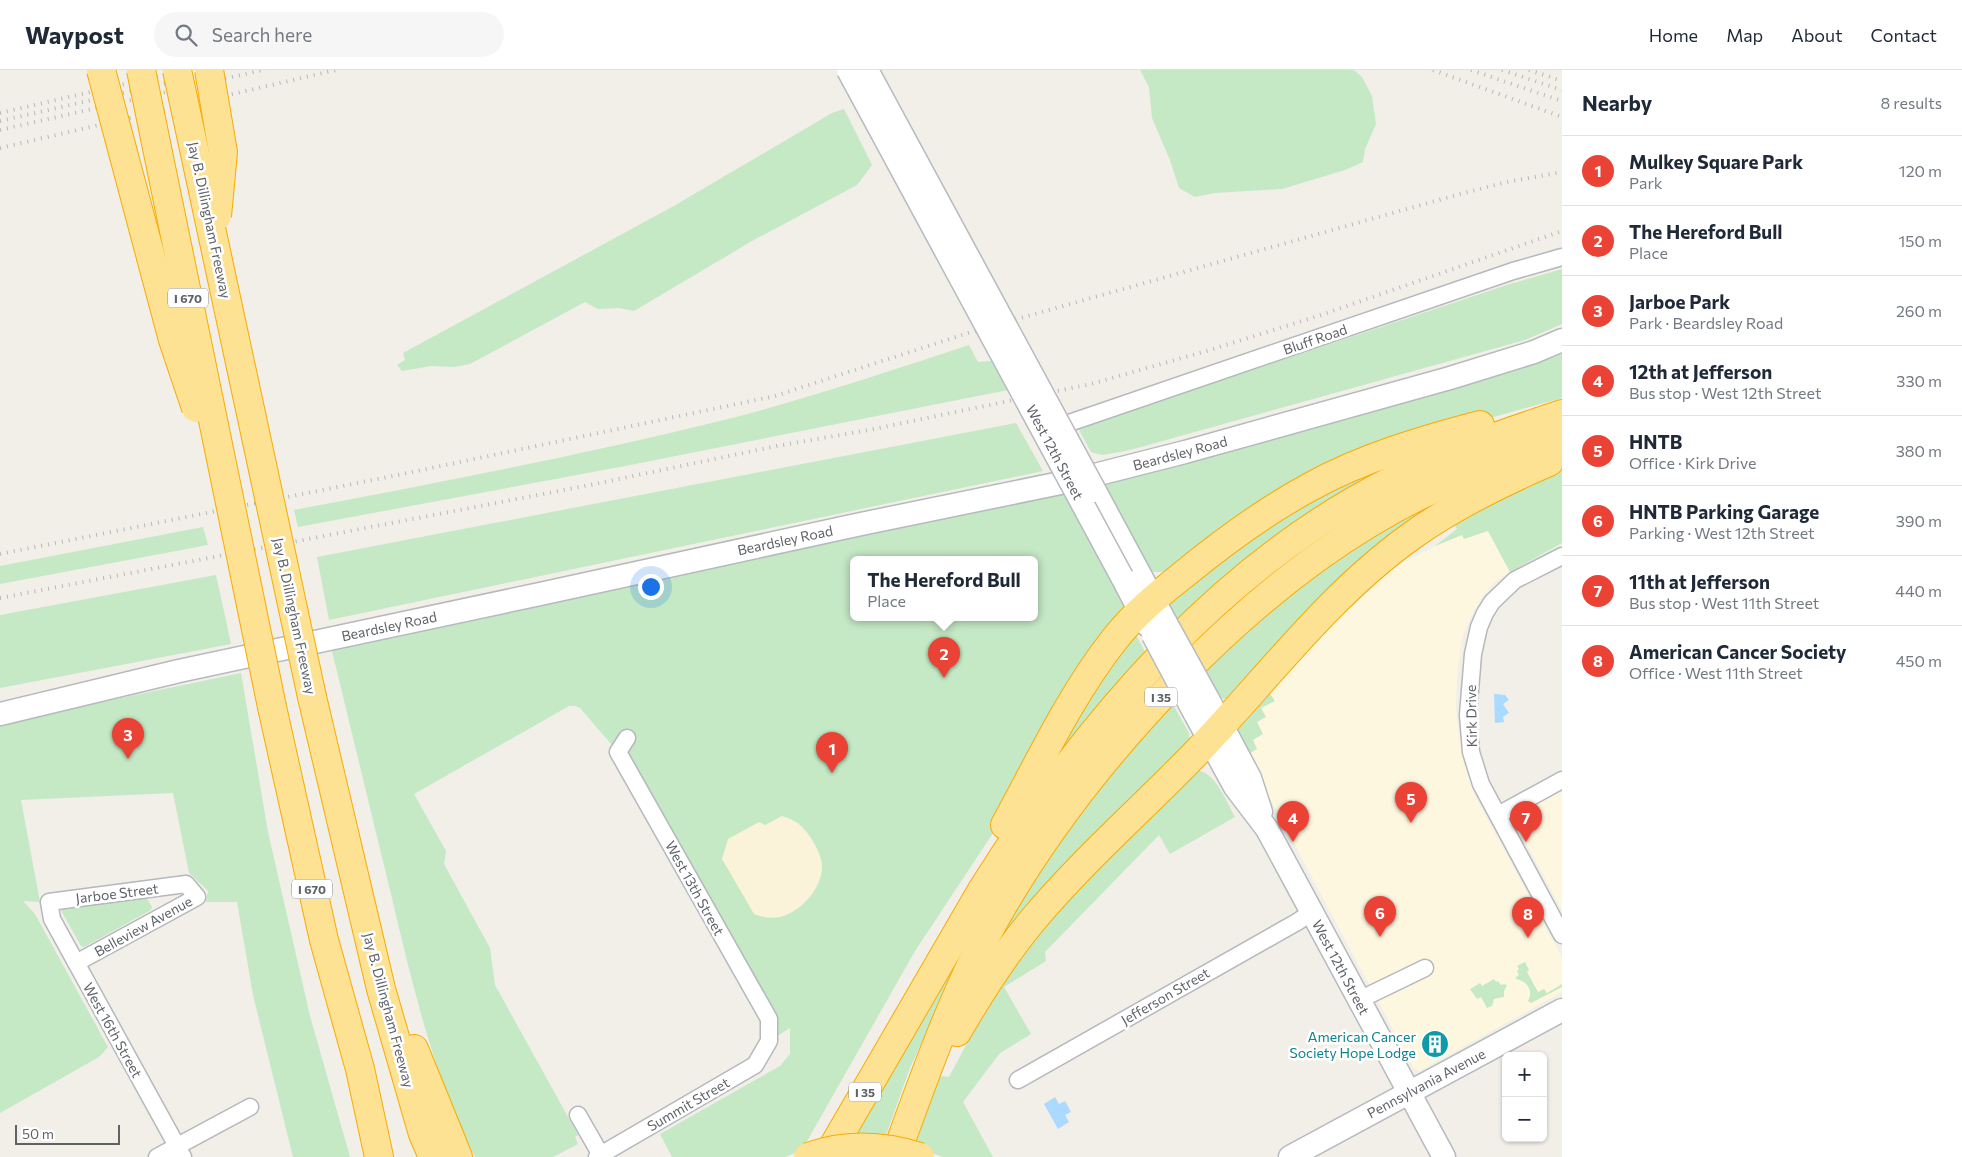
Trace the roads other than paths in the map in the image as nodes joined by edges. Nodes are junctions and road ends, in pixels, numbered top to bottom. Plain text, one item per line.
1 (101, 70) edge
2 (141, 70) edge
3 (178, 70) edge
4 (209, 70) edge
5 (848, 70) edge
6 (868, 70) edge
7 (215, 244) junction
8 (1562, 257) edge
9 (1562, 340) edge
10 (1562, 405) edge
11 (1562, 414) edge
12 (1069, 423) dead end
13 (1562, 442) edge
14 (1562, 457) edge
15 (235, 526) junction
16 (1562, 556) edge
17 (1130, 574) junction
18 (1147, 605) junction
19 (0, 714) edge
20 (1215, 732) junction
21 (627, 738) dead end
22 (1562, 780) edge
23 (1498, 815) junction
24 (186, 884) joint
25 (49, 902) joint
26 (1312, 912) junction
27 (1562, 934) edge
28 (76, 963) junction
29 (1425, 968) dead end
30 (381, 989) junction
31 (1359, 1000) junction
32 (1562, 1010) edge
33 (903, 1026) junction
34 (768, 1041) joint
35 (360, 1069) junction
36 (1018, 1080) dead end
37 (1409, 1092) junction
38 (914, 1106) junction
39 (250, 1107) dead end
40 (578, 1115) dead end
41 (180, 1151) edge
42 (600, 1156) edge
43 (157, 1157) edge
44 (379, 1157) edge
45 (395, 1157) edge
46 (433, 1157) edge
47 (458, 1157) edge
48 (808, 1157) edge
49 (827, 1157) edge
50 (895, 1157) edge
51 (920, 1157) edge
52 (1290, 1157) edge
53 (1444, 1157) edge

1 - 15 highway, bridge
2 - 15 highway, I 670, bridge
3 - 7 highway, Jay B. Dillingham Freeway / I 670, bridge
4 - 7 highway, bridge
5 - 17 street, West 12th Street, bridge
6 - 17 street, West 12th Street, bridge
7 - 30 highway, Jay B. Dillingham Freeway / I 670, bridge
8 - 12 street, Bluff Road
9 - 19 street, Beardsley Road
10 - 18 highway
11 - 33 highway, I 35
13 - 38 highway, I 35
14 - 20 highway
15 - 35 highway, I 670, bridge
16 - 23 street, Kirk Drive
17 - 18 street, West 12th Street
18 - 20 street, West 12th Street, bridge
18 - 33 highway
20 - 26 street, West 12th Street
20 - 38 highway
21 - 34 street, West 13th Street
22 - 23 street
23 - 27 street, Kirk Drive
24 - 25 street, Jarboe Street
24 - 28 street, Belleview Avenue
25 - 28 street, West 16th Street
26 - 31 street, West 12th Street
26 - 36 street, Jefferson Street
28 - 41 street, West 16th Street
29 - 31 street
30 - 46 highway, Jay B. Dillingham Freeway / I 670
30 - 47 highway
31 - 37 street, West 12th Street
32 - 37 street, Pennsylvania Avenue
33 - 49 highway, I 35
34 - 42 street, Summit Street
35 - 44 highway
35 - 45 highway, I 670
37 - 52 street, Pennsylvania Avenue
37 - 53 street, West 12th Street
38 - 50 highway, I 35
39 - 41 street
40 - 42 street
41 - 43 street
48 - 51 highway, bridge

